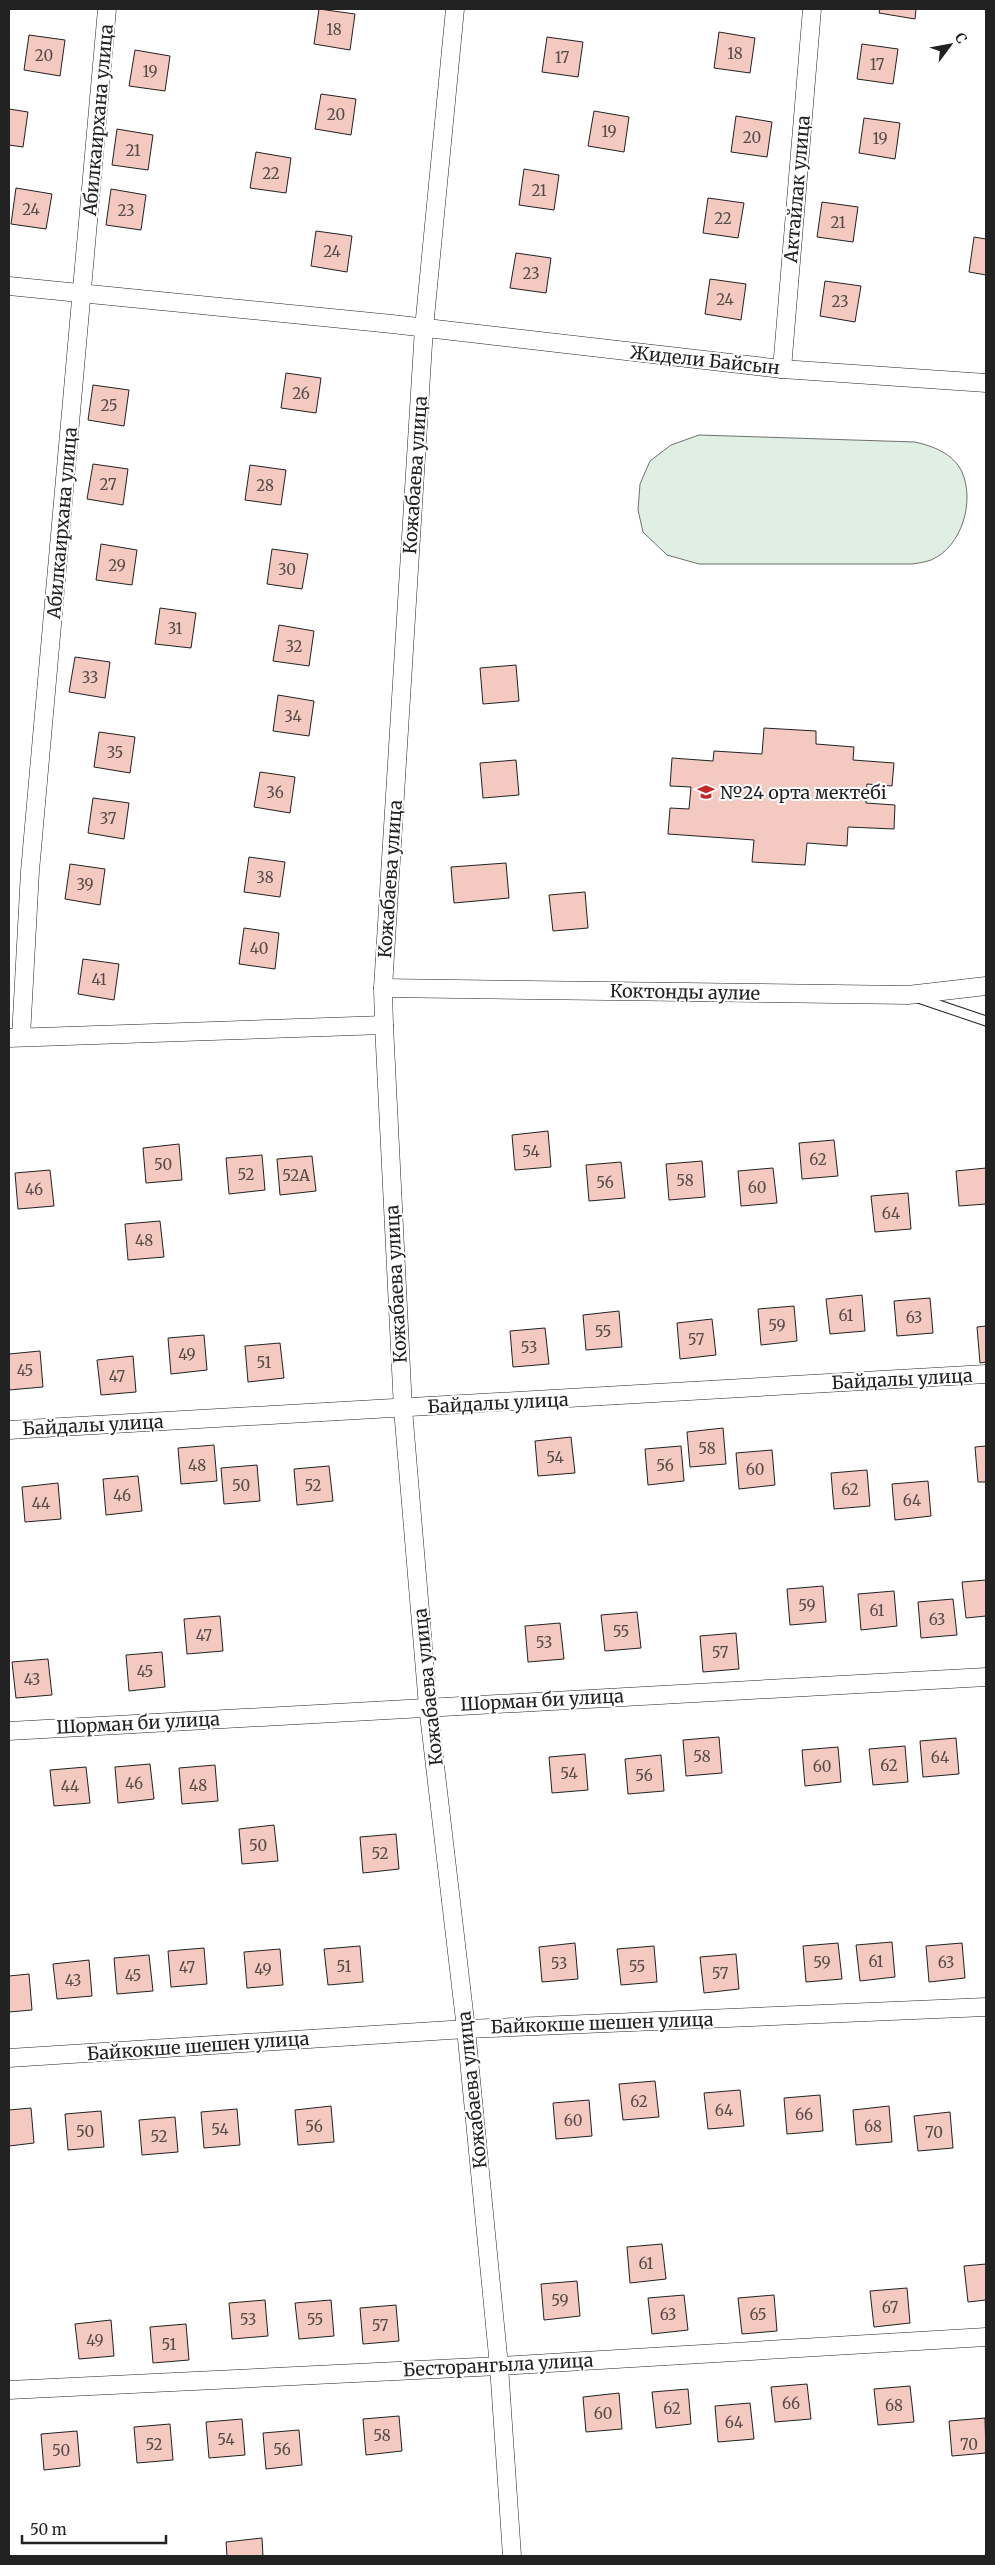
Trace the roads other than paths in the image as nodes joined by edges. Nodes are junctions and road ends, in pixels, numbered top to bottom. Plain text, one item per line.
1 (107, 9) edge
2 (455, 9) edge
3 (812, 9) edge
4 (9, 286) edge
5 (84, 293) junction
6 (424, 328) junction
7 (782, 369) junction
8 (986, 383) edge
9 (986, 986) edge
10 (383, 988) junction
11 (908, 995) junction
12 (986, 1021) edge
13 (384, 1025) junction
14 (15, 1038) edge
15 (986, 1374) edge
16 (403, 1409) junction
17 (9, 1430) edge
18 (986, 1677) edge
19 (428, 1706) junction
20 (9, 1731) edge
21 (986, 2007) edge
22 (466, 2029) junction
23 (9, 2058) edge
24 (986, 2337) edge
25 (499, 2366) junction
26 (9, 2390) edge
27 (512, 2556) edge

1 - 5 street, Абилкаирхана улица
2 - 6 street, Кожабаева улица
3 - 7 street, Актайлак улица
4 - 5 street, Жидели Байсын
5 - 6 street, Жидели Байсын
5 - 14 street, Абилкаирхана улица
6 - 7 street, Жидели Байсын
6 - 10 street, Кожабаева улица
7 - 8 street, Жидели Байсын
9 - 11 street, Коктонды аулие
10 - 11 street, Коктонды аулие
10 - 13 street, Кожабаева улица
11 - 12 lane
13 - 14 street
13 - 16 street, Кожабаева улица
15 - 16 street, Байдалы улица
16 - 17 street, Байдалы улица
16 - 19 street, Кожабаева улица
18 - 19 street, Шорман би улица
19 - 20 street, Шорман би улица
19 - 22 street, Кожабаева улица
21 - 22 street, Байкокше шешен улица
22 - 23 street, Байкокше шешен улица
22 - 25 street, Кожабаева улица
24 - 25 street, Бесторангыла улица
25 - 26 street, Бесторангыла улица
25 - 27 street, Кожабаева улица

